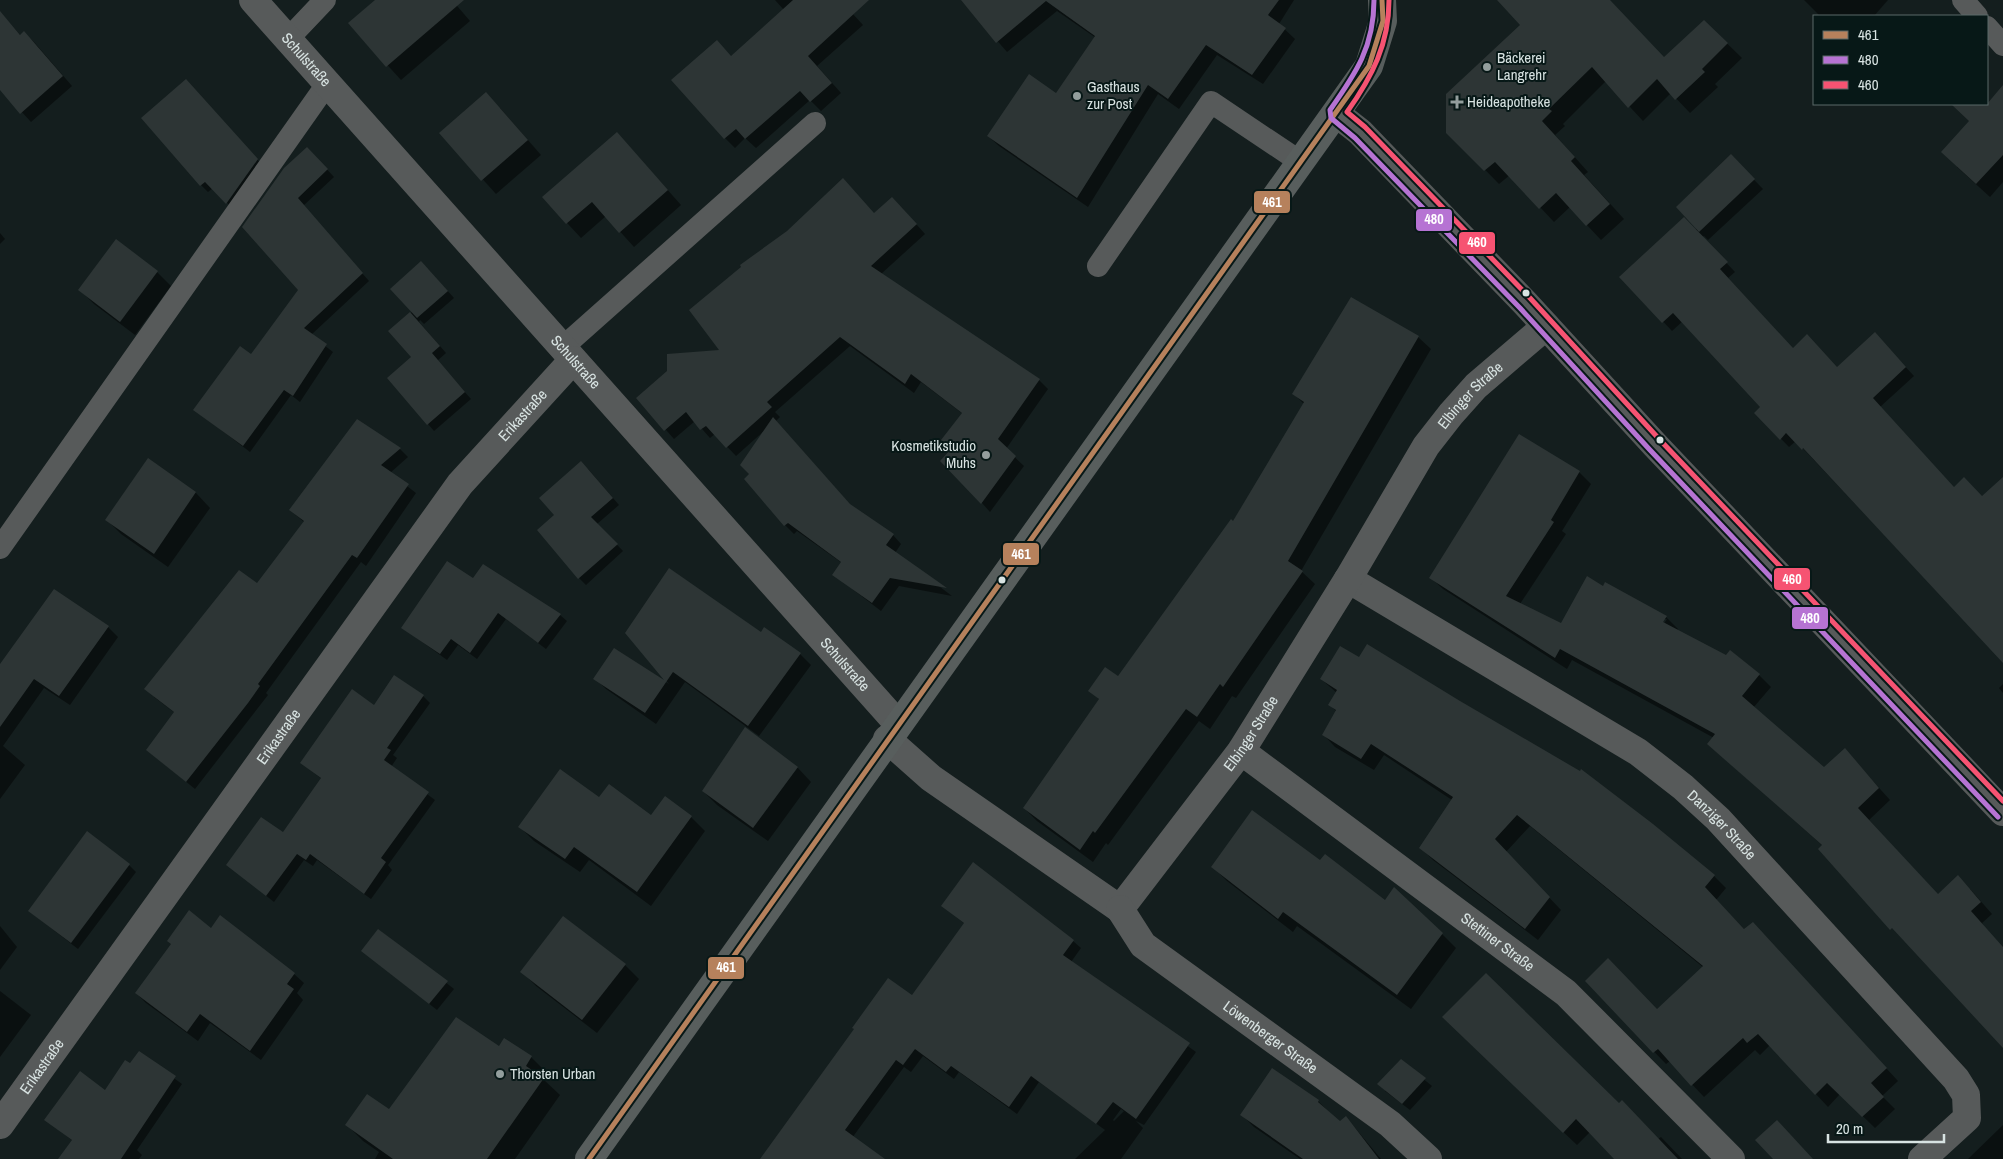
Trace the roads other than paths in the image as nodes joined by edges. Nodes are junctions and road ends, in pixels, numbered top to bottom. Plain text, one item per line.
1 (253, 0) edge
2 (325, 0) edge
3 (1382, 0) edge
4 (1963, 0) edge
5 (1976, 15) edge
6 (1988, 28) edge
7 (288, 38) junction
8 (2003, 45) edge
9 (327, 84) junction
10 (1337, 114) junction
11 (816, 123) dead end
12 (1302, 163) junction
13 (1098, 266) dead end
14 (1546, 326) junction
15 (567, 354) junction
16 (0, 548) edge
17 (1348, 579) junction
18 (893, 731) junction
19 (1240, 751) junction
20 (2003, 812) edge
21 (1120, 909) junction
22 (0, 1126) edge
23 (590, 1159) edge
24 (1428, 1159) edge
25 (1731, 1159) edge
26 (1922, 1159) edge

1 - 7 street, Schulstraße
2 - 7 lane
3 - 10 street
4 - 5 lane
6 - 8 lane
7 - 9 street, Schulstraße
9 - 15 street, Schulstraße
9 - 16 lane
10 - 12 street
10 - 14 street
11 - 15 lane
12 - 13 lane
12 - 18 street
14 - 17 street, Elbinger Straße
14 - 20 street
15 - 18 street, Schulstraße
15 - 22 street, Erikastraße
17 - 19 street, Elbinger Straße
17 - 26 street, Danziger Straße
18 - 21 street
18 - 23 street
19 - 21 street, Elbinger Straße
19 - 25 street, Stettiner Straße
21 - 24 street, Löwenberger Straße

